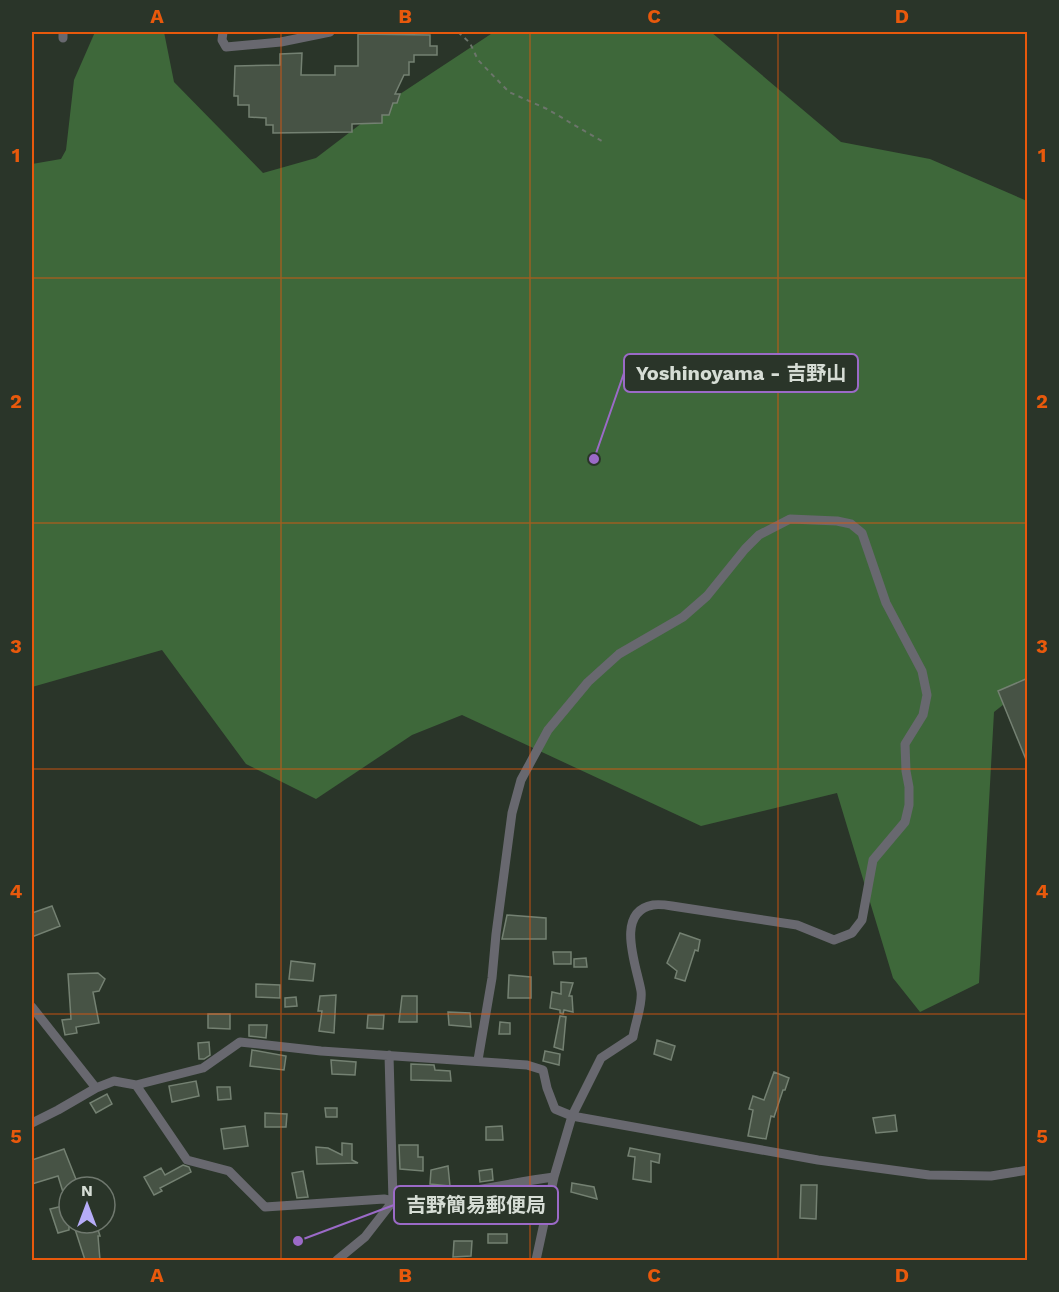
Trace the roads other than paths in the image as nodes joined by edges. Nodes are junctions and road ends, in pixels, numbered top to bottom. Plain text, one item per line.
1 (223, 32) edge
2 (330, 32) edge
3 (32, 1006) edge
4 (389, 1055) junction
5 (478, 1060) junction
6 (136, 1085) junction
7 (96, 1088) junction
8 (572, 1116) junction
9 (32, 1123) edge
10 (1028, 1170) edge
11 (554, 1177) junction
12 (393, 1201) junction
13 (337, 1260) edge
14 (536, 1260) edge

1 - 2 street
3 - 7 street
4 - 5 street
4 - 6 street
4 - 12 street
5 - 8 street
5 - 8 street
6 - 7 street
6 - 12 street
7 - 9 street
8 - 10 street
8 - 11 street
11 - 12 street
11 - 14 street
12 - 13 street

